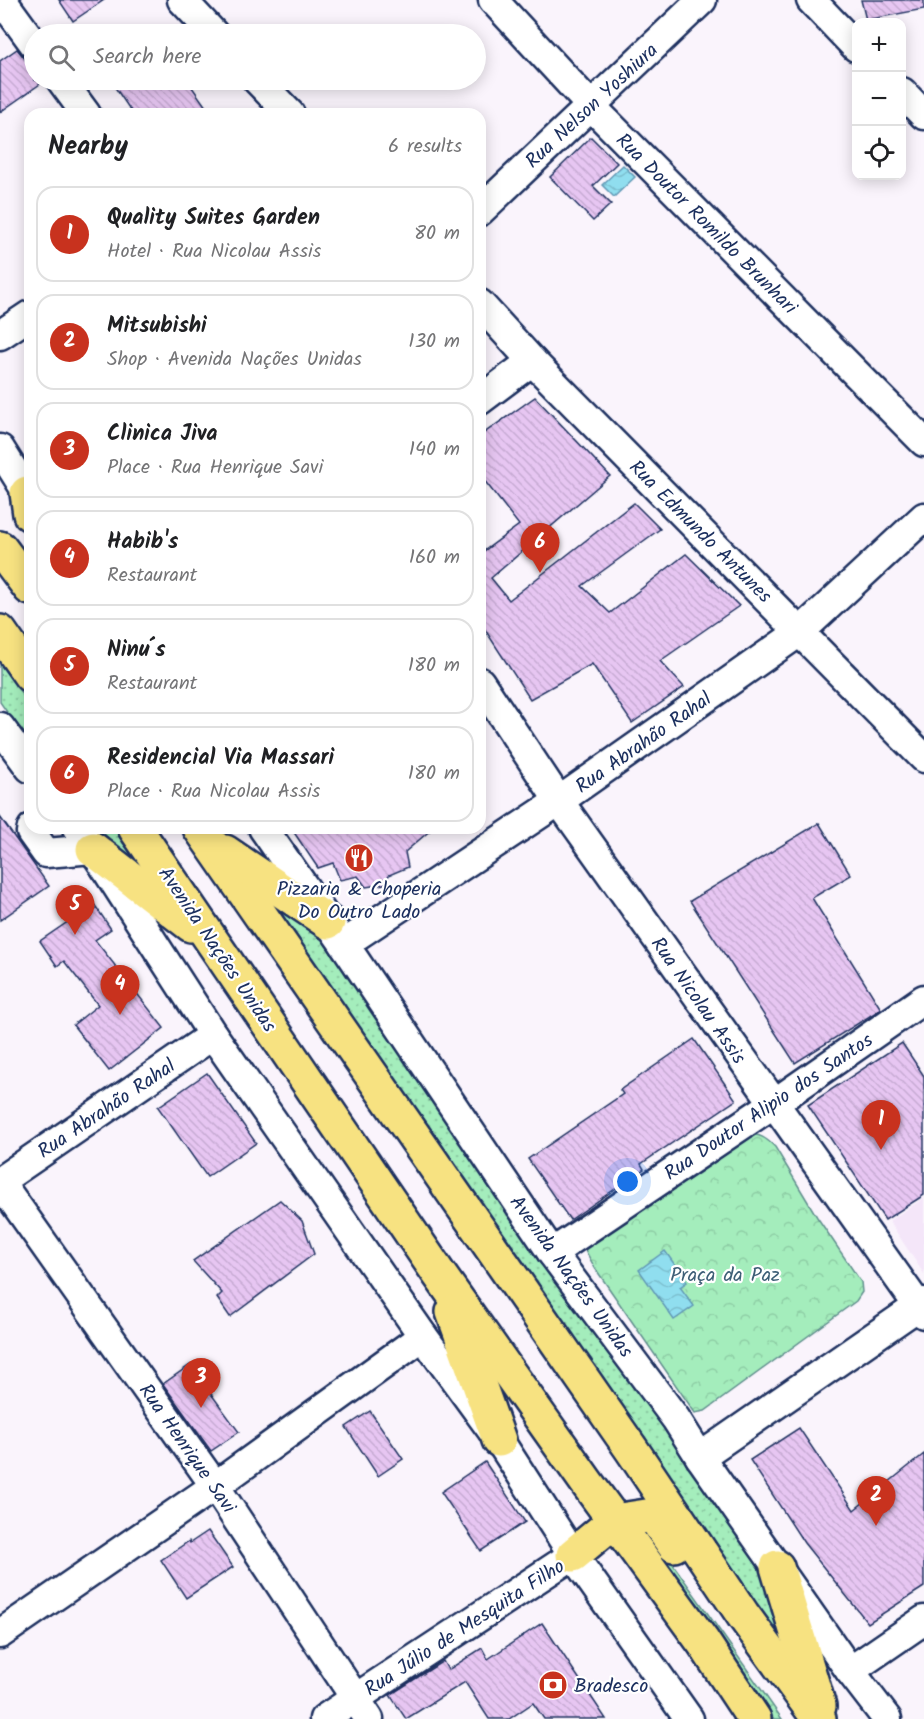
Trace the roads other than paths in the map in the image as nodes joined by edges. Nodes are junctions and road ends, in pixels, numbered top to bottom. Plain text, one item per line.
1 (2, 0) edge
2 (182, 0) edge
3 (493, 0) edge
4 (702, 0) edge
5 (811, 0) edge
6 (205, 24) edge
7 (24, 30) edge
8 (852, 42) edge
9 (68, 90) edge
10 (267, 90) edge
11 (906, 96) edge
12 (591, 106) junction
13 (82, 108) edge
14 (284, 108) edge
15 (924, 115) edge
16 (486, 205) edge
17 (486, 311) edge
18 (24, 319) edge
19 (0, 335) edge
20 (532, 361) junction
21 (486, 396) edge
22 (924, 442) edge
23 (0, 449) edge
24 (24, 492) edge
25 (924, 517) edge
26 (0, 548) edge
27 (24, 580) edge
28 (801, 631) junction
29 (486, 691) edge
30 (1, 731) edge
31 (924, 758) edge
32 (24, 760) edge
33 (559, 801) junction
34 (32, 834) edge
35 (139, 834) edge
36 (204, 834) edge
37 (267, 834) edge
38 (85, 838) edge
39 (336, 933) junction
40 (217, 946) junction
41 (924, 999) edge
42 (213, 1035) junction
43 (773, 1104) junction
44 (0, 1181) edge
45 (552, 1252) junction
46 (440, 1274) junction
47 (922, 1307) edge
48 (423, 1336) junction
49 (499, 1440) junction
50 (700, 1457) junction
51 (215, 1486) junction
52 (614, 1521) junction
53 (573, 1555) junction
54 (777, 1567) junction
55 (742, 1615) junction
56 (924, 1620) edge
57 (0, 1634) edge
58 (850, 1671) junction
59 (362, 1708) edge
60 (324, 1719) edge
61 (689, 1719) edge
62 (754, 1719) edge
63 (821, 1719) edge
64 (887, 1719) edge

1 - 7 street
2 - 6 street
3 - 12 street, Rua Doutor Romildo Brunhari
4 - 12 street, Rua Nelson Yoshiura
5 - 8 street
9 - 13 street
10 - 14 street
11 - 15 street
12 - 16 street, Rua Nelson Yoshiura
12 - 22 street, Rua Doutor Romildo Brunhari
17 - 20 street, Rua Edmundo Antunes
18 - 19 street
20 - 21 street
20 - 28 street, Rua Edmundo Antunes
23 - 24 street
25 - 28 street, Rua Abrahão Rahal
26 - 27 main road
28 - 31 street, Rua Edmundo Antunes
28 - 33 street, Rua Abrahão Rahal
29 - 33 street, Rua Nicolau Assis
30 - 32 street
33 - 39 street, Rua Abrahão Rahal
33 - 43 street, Rua Nicolau Assis
34 - 38 street
35 - 40 main road, Avenida Nações Unidas
36 - 39 main road
36 - 55 main road
37 - 39 street, Avenida Nações Unidas
38 - 40 main road
38 - 42 street
39 - 45 street, Avenida Nações Unidas
40 - 46 main road, Avenida Nações Unidas
41 - 43 street, Rua Doutor Alipio dos Santos
42 - 44 street, Rua Abrahão Rahal
42 - 48 street
43 - 45 street, Rua Doutor Alipio dos Santos
43 - 47 street, Rua Nicolau Assis
44 - 51 street, Rua Henrique Savi
45 - 50 street, Avenida Nações Unidas
46 - 49 main road
46 - 52 main road, Avenida Nações Unidas
47 - 50 street
48 - 49 street
48 - 51 street
49 - 53 street
50 - 54 street, Avenida Nações Unidas
51 - 57 street
51 - 59 street, Rua Henrique Savi
52 - 53 main road
52 - 55 main road
52 - 62 main road, Avenida Nações Unidas
53 - 59 street, Rua Júlio de Mesquita Filho
53 - 61 street
54 - 58 street, Avenida Nações Unidas
54 - 63 main road
55 - 63 main road
56 - 58 street
58 - 64 street, Avenida Nações Unidas
59 - 60 street, Rua Júlio de Mesquita Filho

